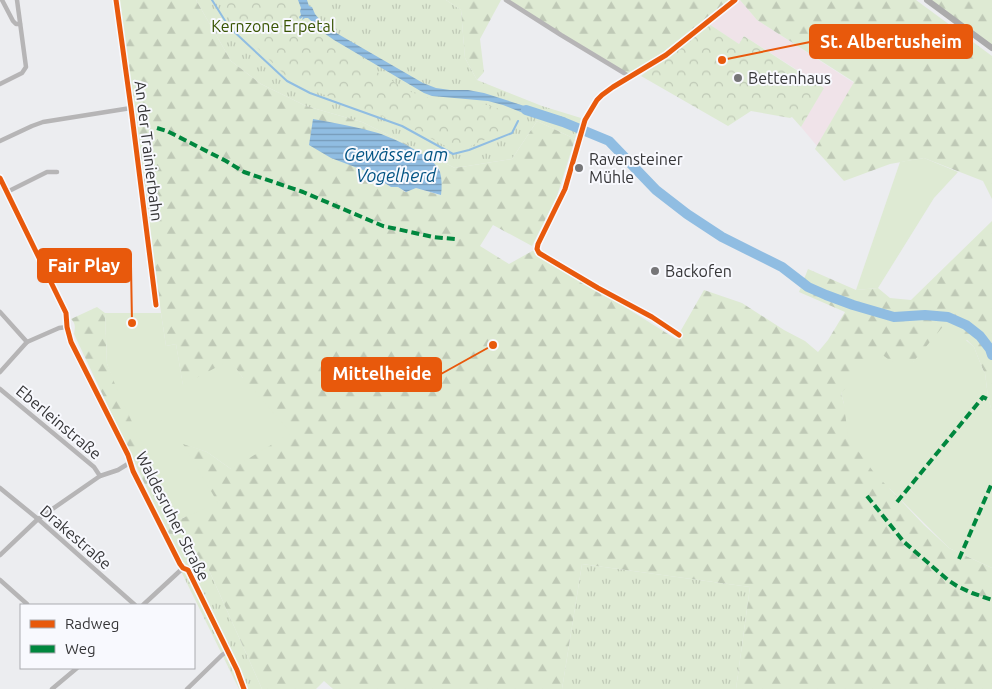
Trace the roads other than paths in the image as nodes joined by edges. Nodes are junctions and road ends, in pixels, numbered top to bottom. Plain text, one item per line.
1 (2, 0) edge
2 (17, 0) edge
3 (116, 0) edge
4 (506, 0) edge
5 (736, 0) edge
6 (927, 0) edge
7 (20, 24) junction
8 (992, 48) edge
9 (629, 78) junction
10 (0, 84) edge
11 (132, 108) junction
12 (0, 141) edge
13 (57, 172) dead end
14 (0, 178) edge
15 (6, 192) junction
16 (156, 305) dead end
17 (0, 312) edge
18 (67, 326) junction
19 (679, 336) dead end
20 (27, 342) junction
21 (0, 372) edge
22 (0, 389) edge
23 (130, 462) junction
24 (100, 476) junction
25 (0, 488) edge
26 (38, 519) junction
27 (0, 555) edge
28 (183, 568) junction
29 (0, 580) edge
30 (27, 604) dead end
31 (134, 604) edge
32 (144, 604) edge
33 (228, 651) junction
34 (76, 669) edge
35 (52, 689) edge
36 (187, 689) edge
37 (244, 689) edge

1 - 7 street
2 - 7 street
3 - 11 street, An der Trainierbahn
4 - 9 street
5 - 9 street
6 - 8 main road
7 - 10 street
9 - 19 street
11 - 12 street
11 - 16 street, An der Trainierbahn
13 - 15 street
14 - 15 street, Waldesruher Straße
15 - 18 street, Waldesruher Straße
17 - 20 street
18 - 20 street
18 - 23 street, Waldesruher Straße
20 - 21 street
22 - 24 street, Eberleinstraße
23 - 24 street
23 - 28 street, Waldesruher Straße
24 - 26 street
25 - 26 street, Drakestraße
26 - 27 street
26 - 31 street, Drakestraße
28 - 32 street
28 - 33 street, Waldesruher Straße
29 - 30 street
33 - 36 street
33 - 37 street, Waldesruher Straße
34 - 35 street

